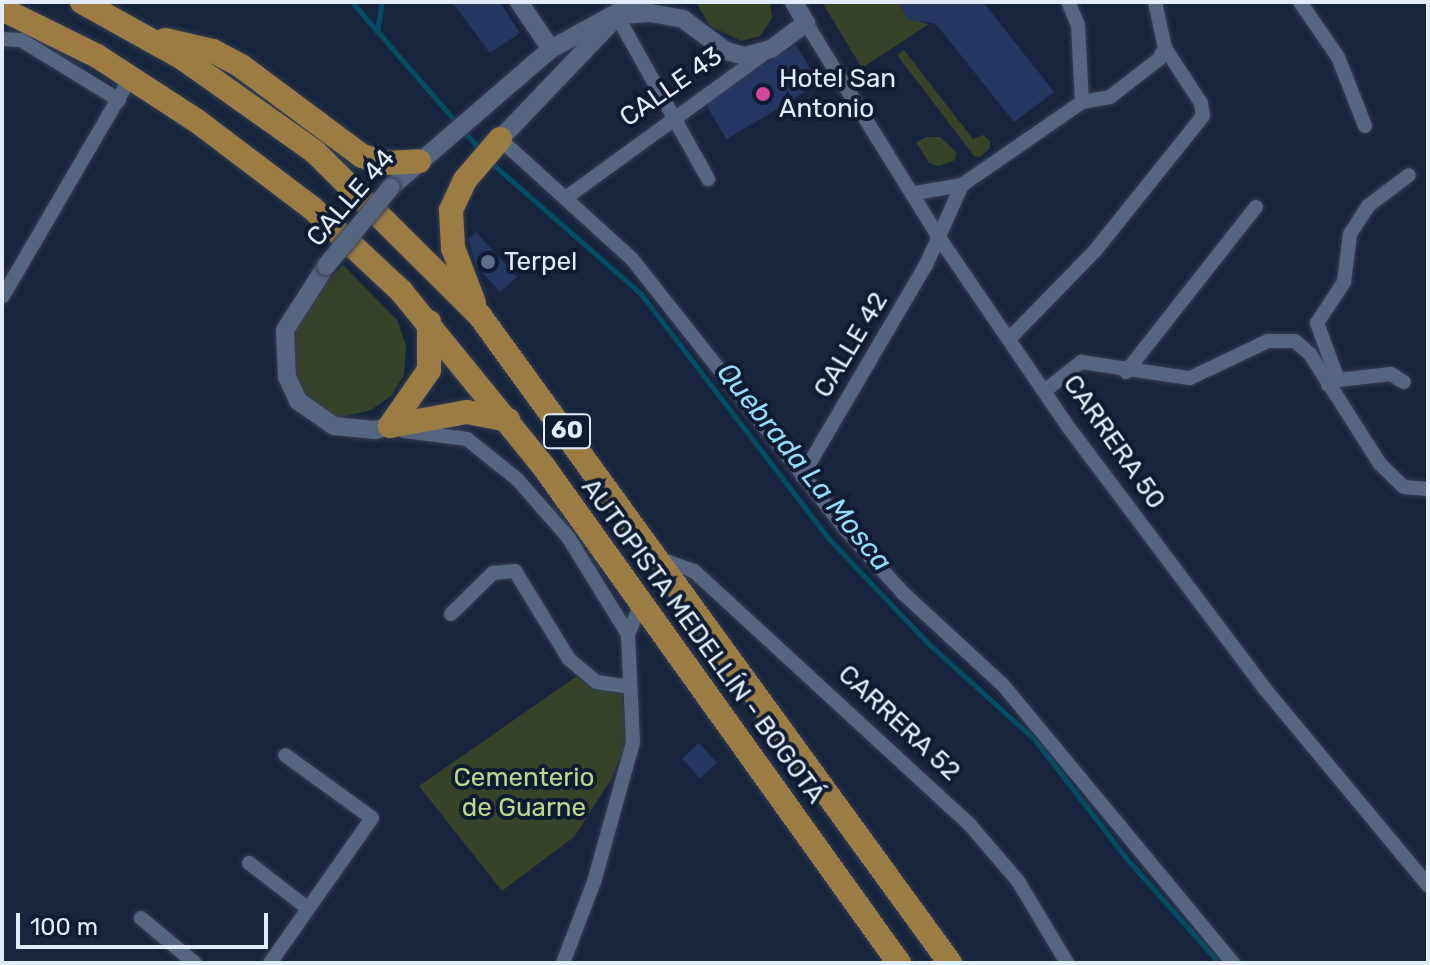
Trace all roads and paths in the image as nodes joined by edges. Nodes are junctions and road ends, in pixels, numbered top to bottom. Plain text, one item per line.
1 (82, 2) edge
2 (519, 2) edge
3 (636, 2) edge
4 (688, 2) edge
5 (791, 2) edge
6 (1068, 2) edge
7 (1155, 2) edge
8 (1300, 2) edge
9 (2, 9) edge
10 (612, 9) edge
11 (806, 23) junction
12 (697, 26) junction
13 (146, 37) junction
14 (2, 39) edge
15 (1165, 48) junction
16 (551, 49) junction
17 (771, 49) junction
18 (124, 90) junction
19 (1082, 102) junction
20 (670, 117) junction
21 (1365, 126) dead end
22 (497, 142) junction
23 (426, 154) junction
24 (1409, 175) dead end
25 (708, 179) dead end
26 (962, 185) junction
27 (915, 193) junction
28 (567, 197) junction
29 (1256, 207) dead end
30 (938, 236) junction
31 (3, 296) edge
32 (480, 316) junction
33 (429, 322) junction
34 (1009, 339) junction
35 (1126, 372) junction
36 (1333, 382) junction
37 (1404, 382) dead end
38 (1046, 390) junction
39 (508, 420) junction
40 (383, 428) junction
41 (802, 476) junction
42 (1428, 489) edge
43 (658, 558) junction
44 (641, 605) junction
45 (451, 614) dead end
46 (628, 634) junction
47 (630, 687) junction
48 (285, 755) dead end
49 (249, 863) dead end
50 (1428, 885) edge
51 (306, 907) junction
52 (141, 918) dead end
53 (195, 963) edge
54 (270, 963) edge
55 (563, 963) edge
56 (899, 963) edge
57 (950, 963) edge
58 (1067, 963) edge
59 (1233, 963) edge

1 - 13 highway, AUTOPISTA MEDELLÍN - BOGOTÁ / 60
2 - 16 street
3 - 10 street, CALLE 44
4 - 12 street
5 - 11 street, CARRERA 50
5 - 17 street
6 - 19 street
7 - 15 street
8 - 21 street
9 - 18 highway, AUTOPISTA MEDELLÍN - BOGOTÁ / 60
10 - 12 street
10 - 16 street, CALLE 44
10 - 20 street
10 - 22 street, CALLE 44
11 - 17 street, CALLE 43
11 - 27 street, CARRERA 50
12 - 17 street
13 - 23 highway
13 - 32 highway, AUTOPISTA MEDELLÍN - BOGOTÁ / 60
14 - 18 street
15 - 19 street
15 - 34 street
16 - 23 street, CALLE 44
17 - 20 street, CALLE 43
18 - 31 street
18 - 33 highway, AUTOPISTA MEDELLÍN - BOGOTÁ / 60
19 - 26 street
20 - 25 street
20 - 28 street, CALLE 43
22 - 28 street
22 - 32 highway
23 - 40 street, CALLE 44, bridge
24 - 36 street
26 - 27 street
26 - 30 street, CALLE 42
27 - 30 street, CARRERA 50
28 - 41 street
29 - 35 street
30 - 34 street, CARRERA 50
30 - 41 street, CALLE 42
32 - 43 highway, AUTOPISTA MEDELLÍN - BOGOTÁ / 60
33 - 39 highway, AUTOPISTA MEDELLÍN - BOGOTÁ / 60
33 - 40 highway
34 - 38 street, CARRERA 50
35 - 36 street
35 - 38 street
36 - 37 street
36 - 42 street
38 - 50 street, CARRERA 50
39 - 40 highway
39 - 44 highway, AUTOPISTA MEDELLÍN - BOGOTÁ / 60
40 - 46 street
41 - 59 street
43 - 57 highway, AUTOPISTA MEDELLÍN - BOGOTÁ / 60
43 - 58 street, CARRERA 52
44 - 46 street
44 - 56 highway, AUTOPISTA MEDELLÍN - BOGOTÁ / 60
45 - 47 street
46 - 47 street
47 - 55 street
48 - 51 street
49 - 51 street
51 - 54 street
52 - 53 street

